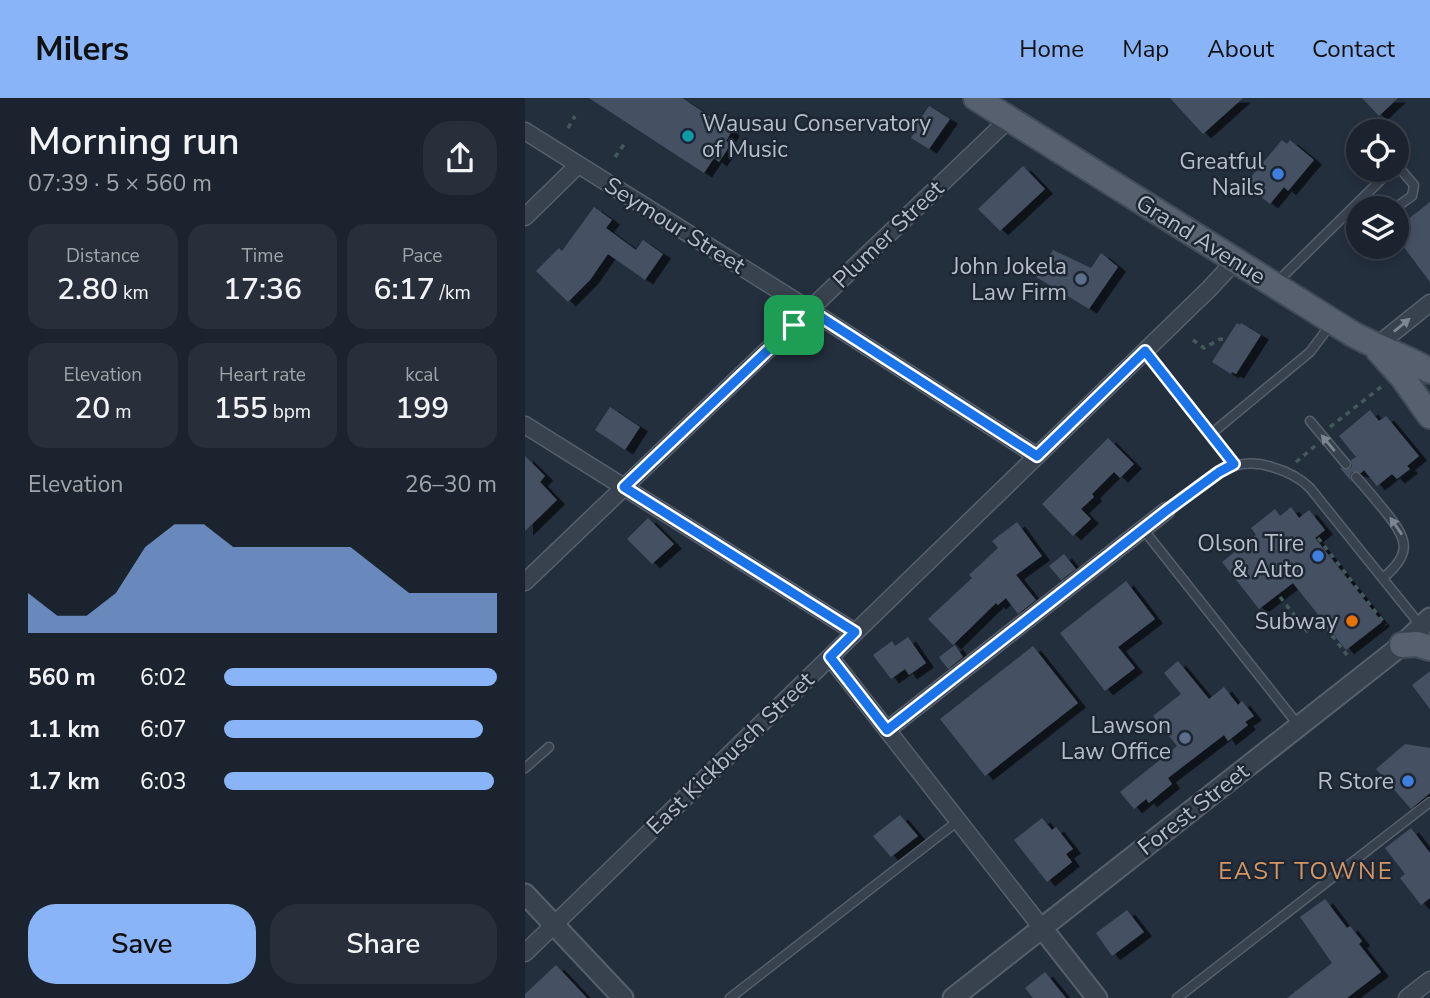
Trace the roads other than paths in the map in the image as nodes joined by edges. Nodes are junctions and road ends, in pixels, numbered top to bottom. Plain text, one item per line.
1 (976, 98) edge
2 (1009, 119) junction
3 (525, 131) edge
4 (579, 165) junction
5 (1409, 179) edge
6 (1379, 182) edge
7 (1365, 196) edge
8 (1409, 198) edge
9 (1346, 215) edge
10 (525, 218) edge
11 (1236, 260) junction
12 (1275, 285) junction
13 (1430, 303) edge
14 (810, 310) junction
15 (1333, 321) junction
16 (1375, 347) junction
17 (1145, 351) junction
18 (1430, 371) edge
19 (1430, 416) edge
20 (1310, 421) dead end
21 (525, 425) edge
22 (1211, 433) junction
23 (1037, 456) junction
24 (1234, 464) junction
25 (1346, 464) dead end
26 (1356, 477) dead end
27 (624, 487) junction
28 (1166, 511) joint
29 (1143, 529) junction
30 (1383, 578) junction
31 (525, 582) edge
32 (1427, 630) edge
33 (855, 632) junction
34 (1402, 645) joint
35 (830, 657) junction
36 (1299, 726) junction
37 (887, 730) junction
38 (549, 747) dead end
39 (525, 768) edge
40 (1430, 802) edge
41 (958, 821) junction
42 (525, 894) edge
43 (554, 925) junction
44 (1042, 928) junction
45 (525, 953) edge
46 (1430, 980) edge
47 (623, 998) edge
48 (730, 998) edge
49 (953, 998) edge
50 (1097, 998) edge
51 (1177, 998) edge
52 (1407, 998) edge

1 - 2 main road, Grand Avenue
2 - 11 main road, Grand Avenue
2 - 14 street, Plumer Street
3 - 4 street, Seymour Street
4 - 10 street
4 - 14 street, Seymour Street
5 - 8 lane
6 - 7 lane
9 - 12 lane
11 - 12 main road, Grand Avenue
11 - 17 street, East Kickbusch Street
12 - 15 main road, Grand Avenue
16 -> 13 street
14 - 23 street, Seymour Street
14 - 27 street, Plumer Street
15 - 16 main road, Grand Avenue
15 - 22 lane
16 - 18 main road, Grand Avenue
16 - 19 main road
17 - 22 lane
17 - 23 street, East Kickbusch Street
25 -> 20 lane
21 - 27 street
22 - 24 lane
23 - 33 street, East Kickbusch Street
24 - 28 lane
24 - 30 lane
30 -> 26 lane
27 - 31 street, Plumer Street
27 - 33 street
28 - 29 street
29 - 36 lane
29 - 37 street
30 - 32 lane
32 - 34 main road
33 - 35 street, East Kickbusch Street
34 - 36 street, Forest Street
35 - 37 street
35 - 43 street, East Kickbusch Street
36 - 44 street, Forest Street
37 - 41 street
38 - 39 lane
40 - 51 lane
41 - 44 street
41 - 48 lane
42 - 43 street
43 - 45 street, East Kickbusch Street
43 - 47 street
44 - 49 street, Forest Street
44 - 50 street
46 - 52 street

